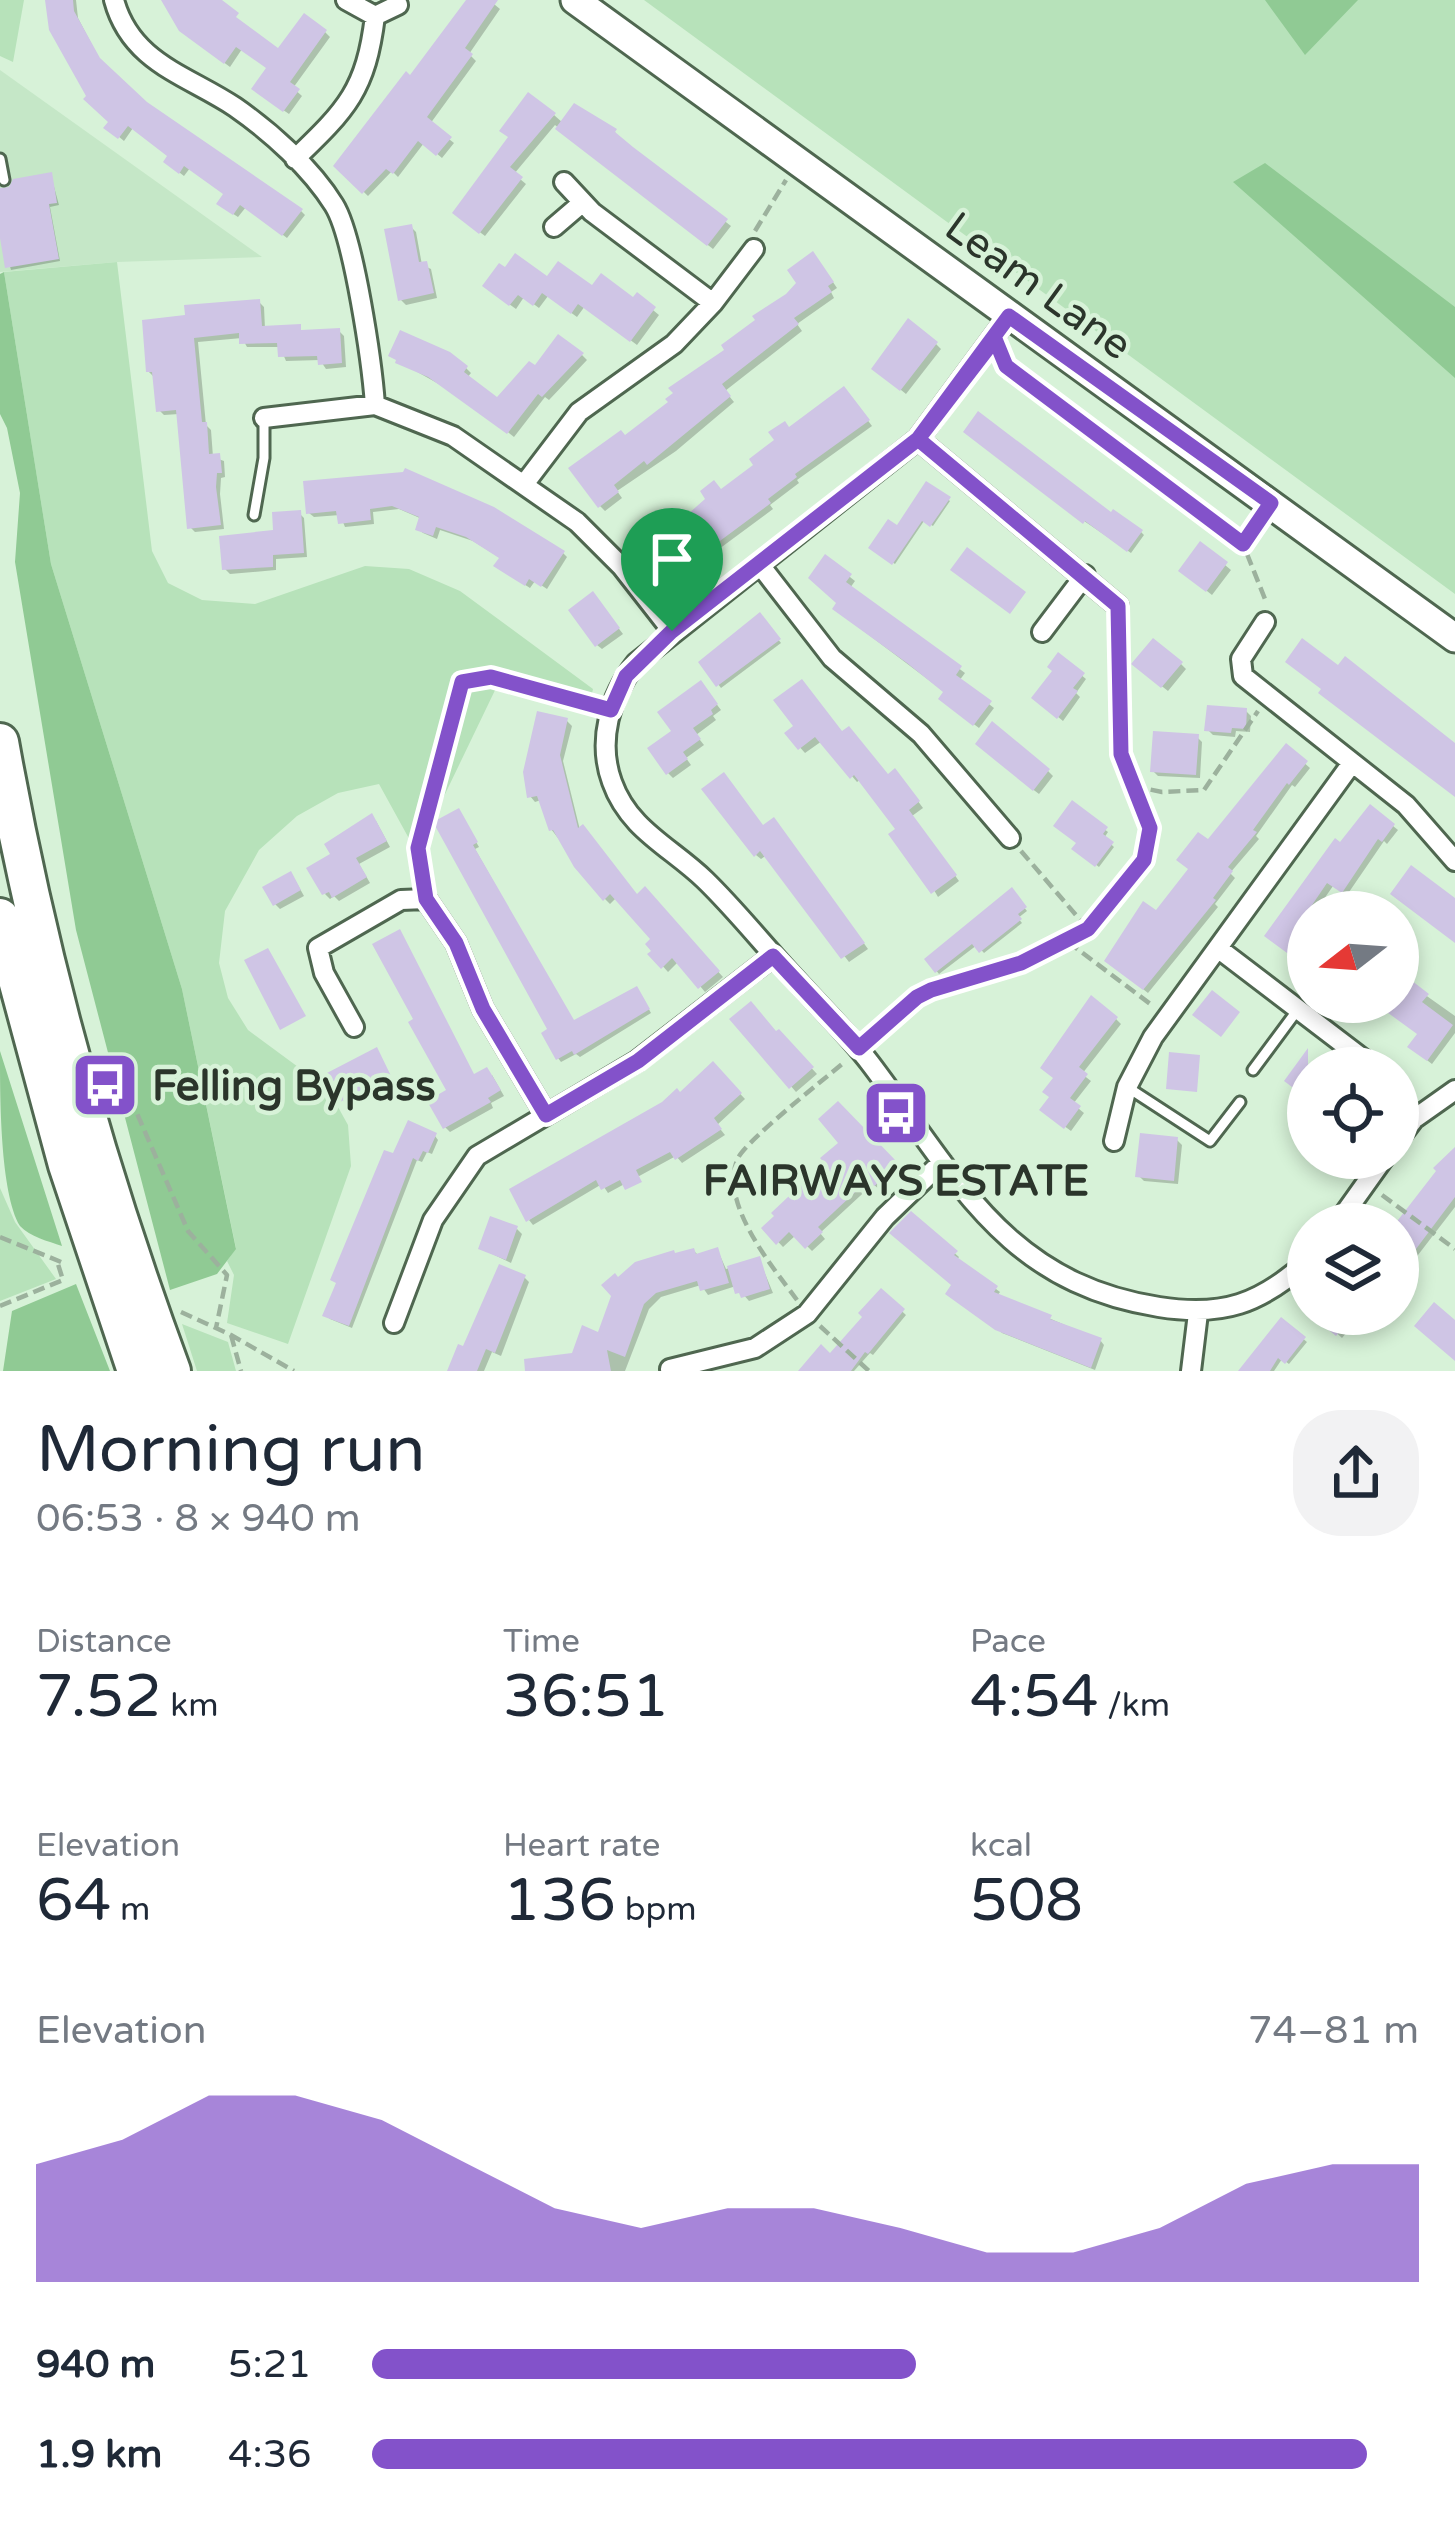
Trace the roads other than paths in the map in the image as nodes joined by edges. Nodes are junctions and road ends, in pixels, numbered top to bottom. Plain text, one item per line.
1 (114, 0) edge
2 (346, 0) edge
3 (575, 0) edge
4 (398, 5) dead end
5 (375, 16) junction
6 (0, 159) edge
7 (295, 159) junction
8 (4, 180) dead end
9 (564, 182) dead end
10 (582, 203) junction
11 (554, 227) dead end
12 (754, 249) road end
13 (712, 303) junction
14 (1002, 327) junction
15 (375, 405) junction
16 (265, 418) joint
17 (918, 439) junction
18 (526, 483) junction
19 (254, 515) dead end
20 (760, 566) junction
21 (1085, 575) junction
22 (1118, 606) road end
23 (1265, 622) road end
24 (672, 631) junction
25 (1042, 632) dead end
26 (1455, 638) edge
27 (0, 742) edge
28 (1352, 763) junction
29 (1010, 838) road end
30 (1455, 861) edge
31 (0, 917) edge
32 (1219, 949) junction
33 (773, 956) junction
34 (1287, 1000) edge
35 (1287, 1023) edge
36 (1318, 1023) edge
37 (354, 1027) dead end
38 (1349, 1047) edge
39 (1253, 1070) dead end
40 (1127, 1087) junction
41 (1455, 1090) edge
42 (1240, 1102) dead end
43 (546, 1115) junction
44 (1419, 1115) edge
45 (1114, 1142) dead end
46 (942, 1162) junction
47 (1287, 1279) edge
48 (1198, 1313) junction
49 (394, 1323) dead end
50 (670, 1369) edge
51 (136, 1371) edge
52 (172, 1371) edge
53 (1191, 1371) edge

1 - 7 street
2 - 5 street
3 - 14 main road, Leam Lane
4 - 5 street
5 - 7 street
6 - 8 lane
7 - 15 street
9 - 10 street
10 - 11 street
10 - 13 street
12 - 13 street
13 - 18 street
14 - 17 street
14 - 26 main road, Leam Lane
15 - 16 street
15 - 18 street
16 - 19 lane
17 - 20 street
17 - 21 street
18 - 24 street
20 - 24 street
20 - 29 street
21 - 22 street
21 - 25 street
23 - 28 street
24 - 33 street
27 - 52 highway
28 - 30 street
28 - 32 street
31 - 51 highway
32 - 34 street
32 - 40 street
33 - 43 street
33 - 46 street
35 - 39 lane
36 - 38 street
37 - 43 street
40 - 42 lane
40 - 45 street
41 - 44 street
43 - 49 street
46 - 48 street
46 - 50 street
47 - 48 street
48 - 53 street

